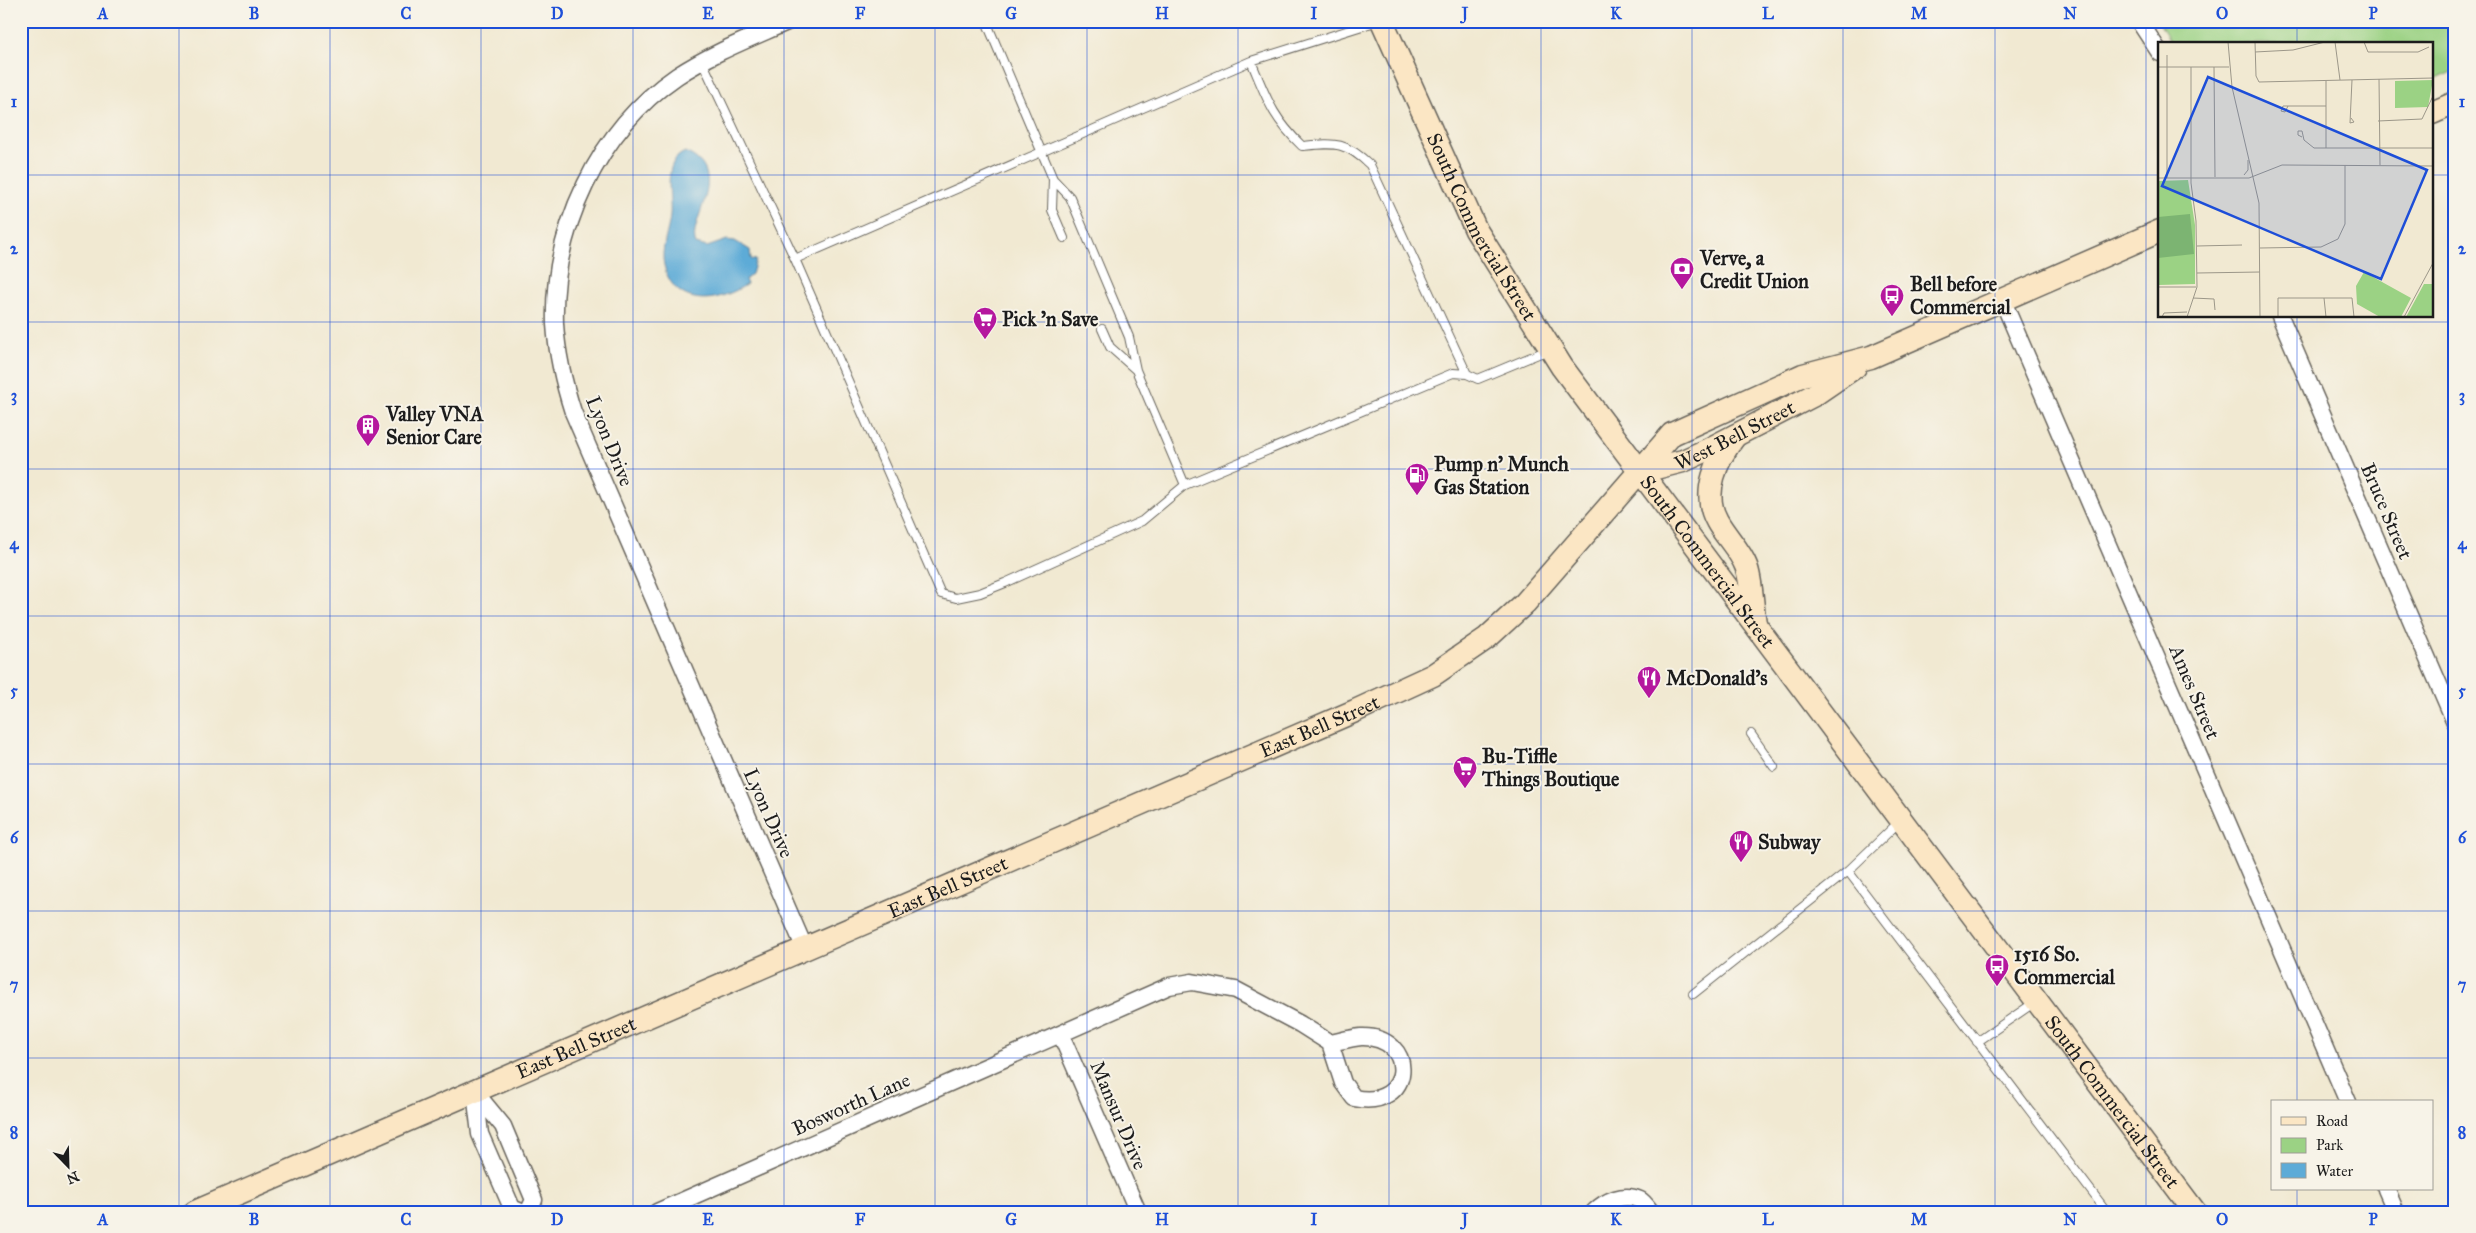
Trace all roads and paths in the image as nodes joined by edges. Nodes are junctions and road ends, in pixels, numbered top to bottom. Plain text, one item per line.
1 (789, 21) edge
2 (986, 21) edge
3 (1378, 21) edge
4 (1382, 21) edge
5 (2139, 21) edge
6 (2158, 50) edge
7 (702, 61) junction
8 (1252, 61) junction
9 (2455, 104) edge
10 (2434, 112) edge
11 (1041, 151) junction
12 (1053, 180) junction
13 (2158, 232) edge
14 (1064, 238) dead end
15 (795, 259) junction
16 (2002, 299) junction
17 (2281, 318) edge
18 (1102, 329) dead end
19 (1551, 349) junction
20 (1871, 356) junction
21 (1136, 370) junction
22 (1467, 374) junction
23 (1736, 435) junction
24 (1640, 472) junction
25 (1185, 485) junction
26 (1755, 626) junction
27 (2455, 722) edge
28 (1751, 734) dead end
29 (1774, 767) dead end
30 (1901, 821) junction
31 (1848, 871) junction
32 (806, 949) junction
33 (1692, 994) dead end
34 (2037, 1001) junction
35 (1061, 1035) junction
36 (1977, 1042) junction
37 (1330, 1043) junction
38 (475, 1092) junction
39 (2347, 1100) edge
40 (2386, 1190) edge
41 (195, 1212) edge
42 (521, 1212) edge
43 (528, 1212) edge
44 (657, 1212) edge
45 (1138, 1212) edge
46 (1594, 1212) edge
47 (1651, 1212) edge
48 (2106, 1212) edge
49 (2195, 1212) edge
50 (2396, 1212) edge

1 - 7 street, Lyon Drive
2 - 11 lane
3 - 8 lane
4 - 19 main road, South Commercial Street
5 - 6 street
7 - 15 lane
7 - 32 street, Lyon Drive
8 - 11 lane
8 - 22 lane
9 - 10 main road
11 - 12 lane
11 - 15 lane
12 - 14 lane
12 - 21 lane
13 - 16 main road, West Bell Street
15 - 25 lane
16 - 20 main road, West Bell Street
16 - 39 street, Ames Street
17 - 27 street, Bruce Street
18 - 21 lane
19 - 22 lane
19 - 24 main road, South Commercial Street
20 - 23 main road, West Bell Street
20 - 24 main road, West Bell Street
21 - 25 lane
22 - 25 lane
23 - 24 main road, West Bell Street
23 - 26 main road
24 - 26 main road, South Commercial Street
24 - 32 main road, East Bell Street
26 - 30 main road, South Commercial Street
28 - 29 lane
30 - 31 lane
30 - 34 main road, South Commercial Street
31 - 33 lane
31 - 36 lane
32 - 38 main road, East Bell Street
34 - 36 lane
34 - 49 main road, South Commercial Street
35 - 37 street, Bosworth Lane
35 - 44 street, Bosworth Lane
35 - 45 street, Mansur Drive
36 - 48 lane
37 - 37 street
38 - 41 main road, East Bell Street
38 - 42 street
38 - 43 street
40 - 50 street
46 - 47 street

